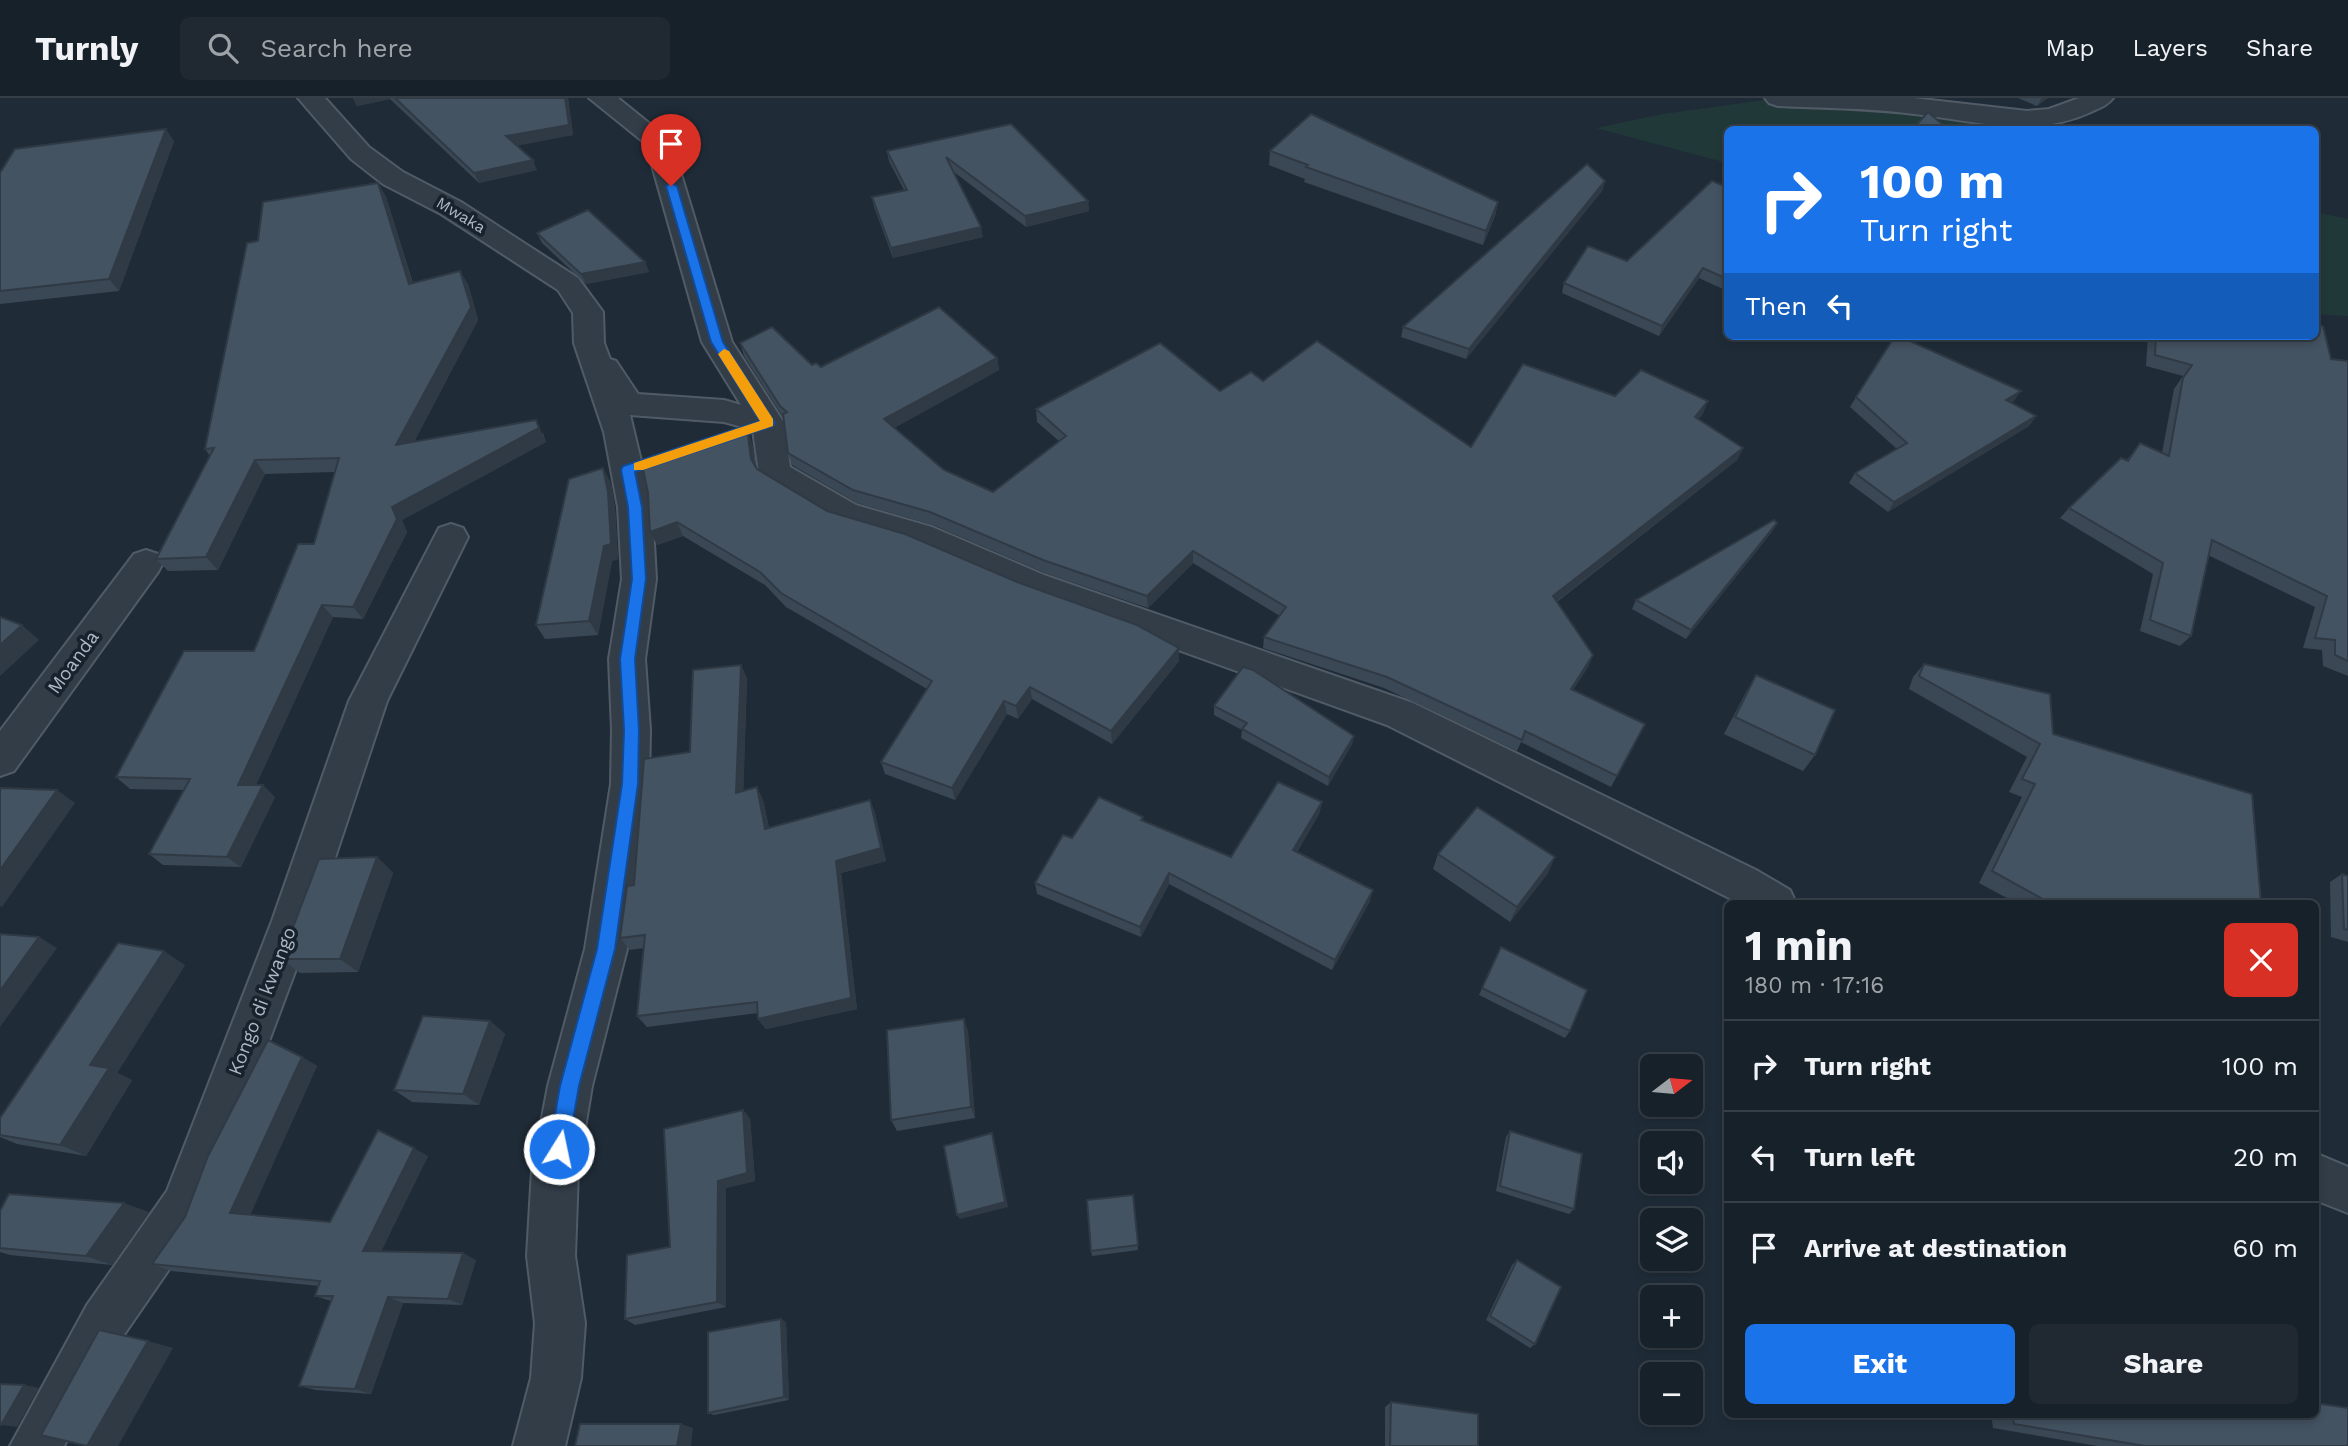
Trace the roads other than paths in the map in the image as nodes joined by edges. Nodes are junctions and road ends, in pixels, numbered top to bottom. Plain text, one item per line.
1 (311, 98) edge
2 (602, 98) edge
3 (1778, 98) edge
4 (2100, 98) edge
5 (589, 343) junction
6 (768, 423) junction
7 (715, 441) edge
8 (451, 537) dead end
9 (146, 563) dead end
10 (0, 760) edge
11 (1770, 900) edge
12 (2319, 1178) edge
13 (2348, 1190) edge
14 (36, 1446) edge
15 (539, 1446) edge

1 - 5 street, Mwaka
2 - 6 street
3 - 4 street
5 - 6 street
5 - 15 street
6 - 7 street
6 - 11 street
8 - 14 street, Kongo di kwango
9 - 10 street, Moanda
12 - 13 street

